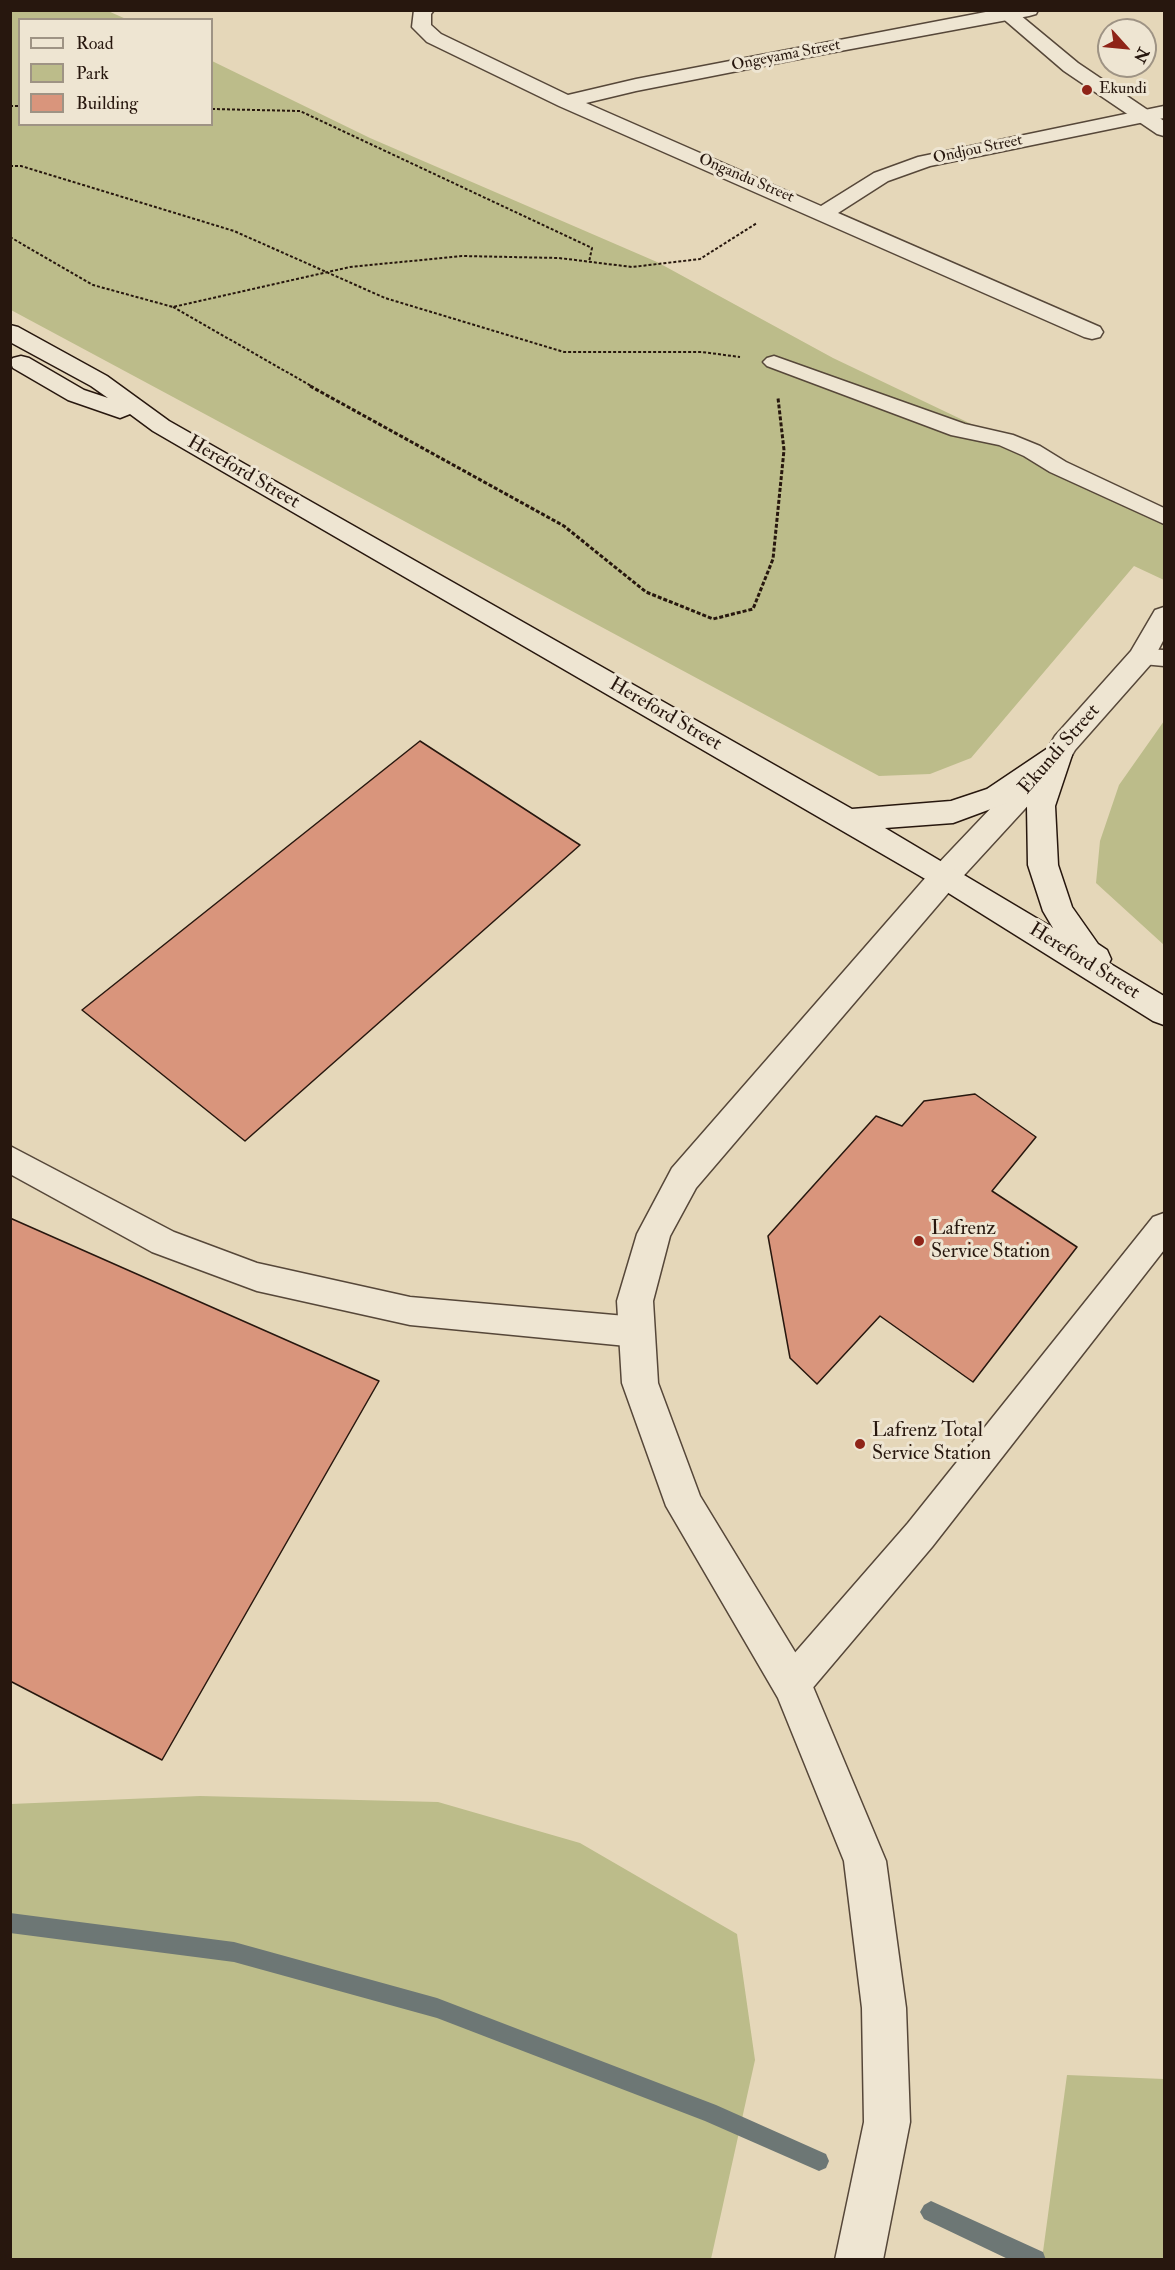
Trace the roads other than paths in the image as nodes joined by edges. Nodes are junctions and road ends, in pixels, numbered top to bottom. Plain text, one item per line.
1 (425, 10) edge
2 (1029, 10) edge
3 (1004, 13) edge
4 (566, 102) junction
5 (1164, 112) edge
6 (1143, 117) junction
7 (1164, 130) edge
8 (824, 213) junction
9 (10, 332) edge
10 (1092, 332) dead end
11 (10, 357) edge
12 (774, 362) road end
13 (161, 426) junction
14 (1164, 517) edge
15 (1164, 616) edge
16 (1153, 657) edge
17 (1058, 755) junction
18 (850, 820) junction
19 (945, 876) junction
20 (1164, 1011) edge
21 (10, 1159) edge
22 (1164, 1227) edge
23 (637, 1332) junction
24 (792, 1684) junction
25 (859, 2259) edge

1 - 4 street, Ongandu Street
2 - 3 street, Ongeyama Street
3 - 4 street, Ongeyama Street
3 - 6 street
4 - 8 street, Ongandu Street
5 - 6 street, Ondjou Street
6 - 7 street
6 - 8 street, Ondjou Street
8 - 10 street, Ongandu Street
9 - 13 street, Hereford Street
11 - 13 street, Hereford Street
12 - 14 lane
13 - 18 street, Hereford Street
15 - 16 street, Ekundi Street
16 - 17 street, Ekundi Street
17 - 18 street
17 - 19 street, Ekundi Street
17 - 20 street
18 - 19 street, Hereford Street
19 - 20 street, Hereford Street
19 - 23 street, Ekundi Street
21 - 23 lane
22 - 24 lane
23 - 24 street, Ekundi Street
24 - 25 street, Ekundi Street

